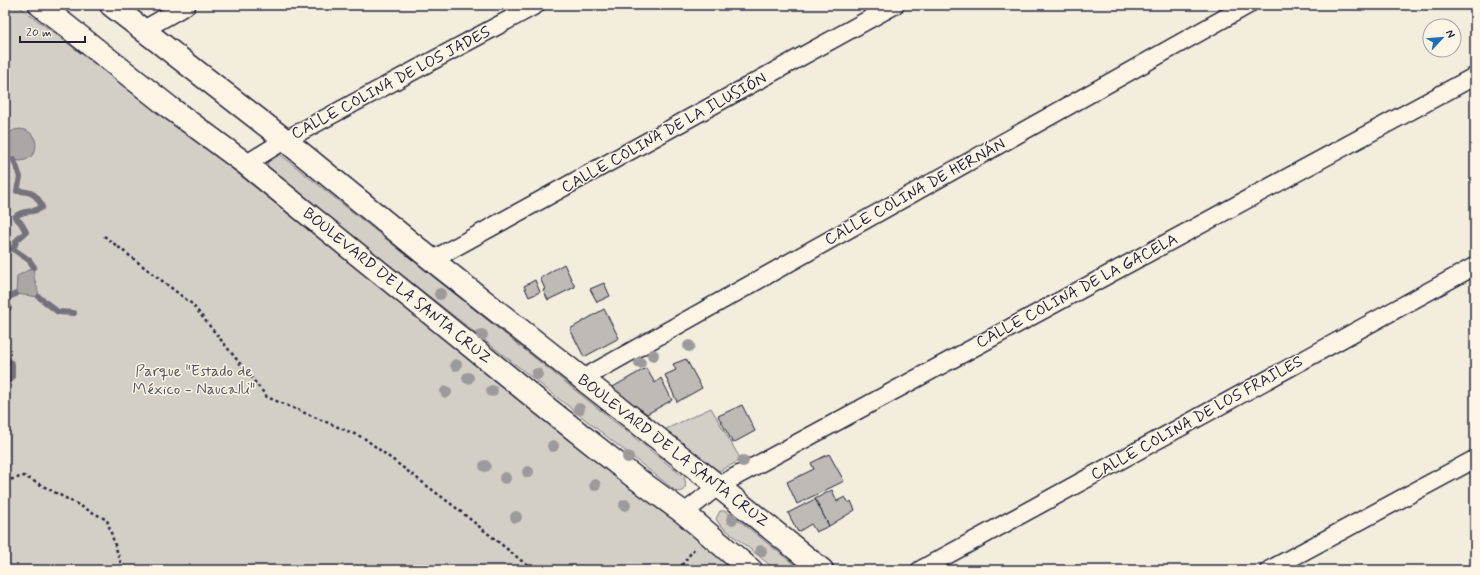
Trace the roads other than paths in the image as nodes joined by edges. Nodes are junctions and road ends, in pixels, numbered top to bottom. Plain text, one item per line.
1 (40, 5) edge
2 (111, 5) edge
3 (188, 5) edge
4 (536, 5) edge
5 (895, 5) edge
6 (1248, 5) edge
7 (142, 30) junction
8 (1475, 76) edge
9 (285, 140) junction
10 (246, 164) junction
11 (432, 260) junction
12 (1475, 266) edge
13 (582, 379) junction
14 (1475, 459) edge
15 (718, 486) junction
16 (684, 513) junction
17 (751, 570) edge
18 (822, 570) edge
19 (920, 570) edge
20 (1269, 570) edge

1 - 10 main road, BOULEVARD DE LA SANTA CRUZ
2 - 7 main road, BOULEVARD DE LA SANTA CRUZ
3 - 7 street
4 - 9 street, CALLE COLINA DE LOS JADES
5 - 11 street, CALLE COLINA DE LA ILUSIÓN
6 - 13 street, CALLE COLINA DE HERNÁN
7 - 9 main road, BOULEVARD DE LA SANTA CRUZ
8 - 15 street, CALLE COLINA DE LA GACELA
9 - 10 street, CALLE COLINA DE LOS JADES
9 - 11 main road, BOULEVARD DE LA SANTA CRUZ
10 - 16 main road, BOULEVARD DE LA SANTA CRUZ
11 - 13 main road, BOULEVARD DE LA SANTA CRUZ
12 - 19 street, CALLE COLINA DE LOS FRAILES
13 - 15 main road, BOULEVARD DE LA SANTA CRUZ
14 - 20 street
15 - 16 street, CALLE COLINA DE LA GACELA
15 - 18 main road, BOULEVARD DE LA SANTA CRUZ
16 - 17 main road, BOULEVARD DE LA SANTA CRUZ

